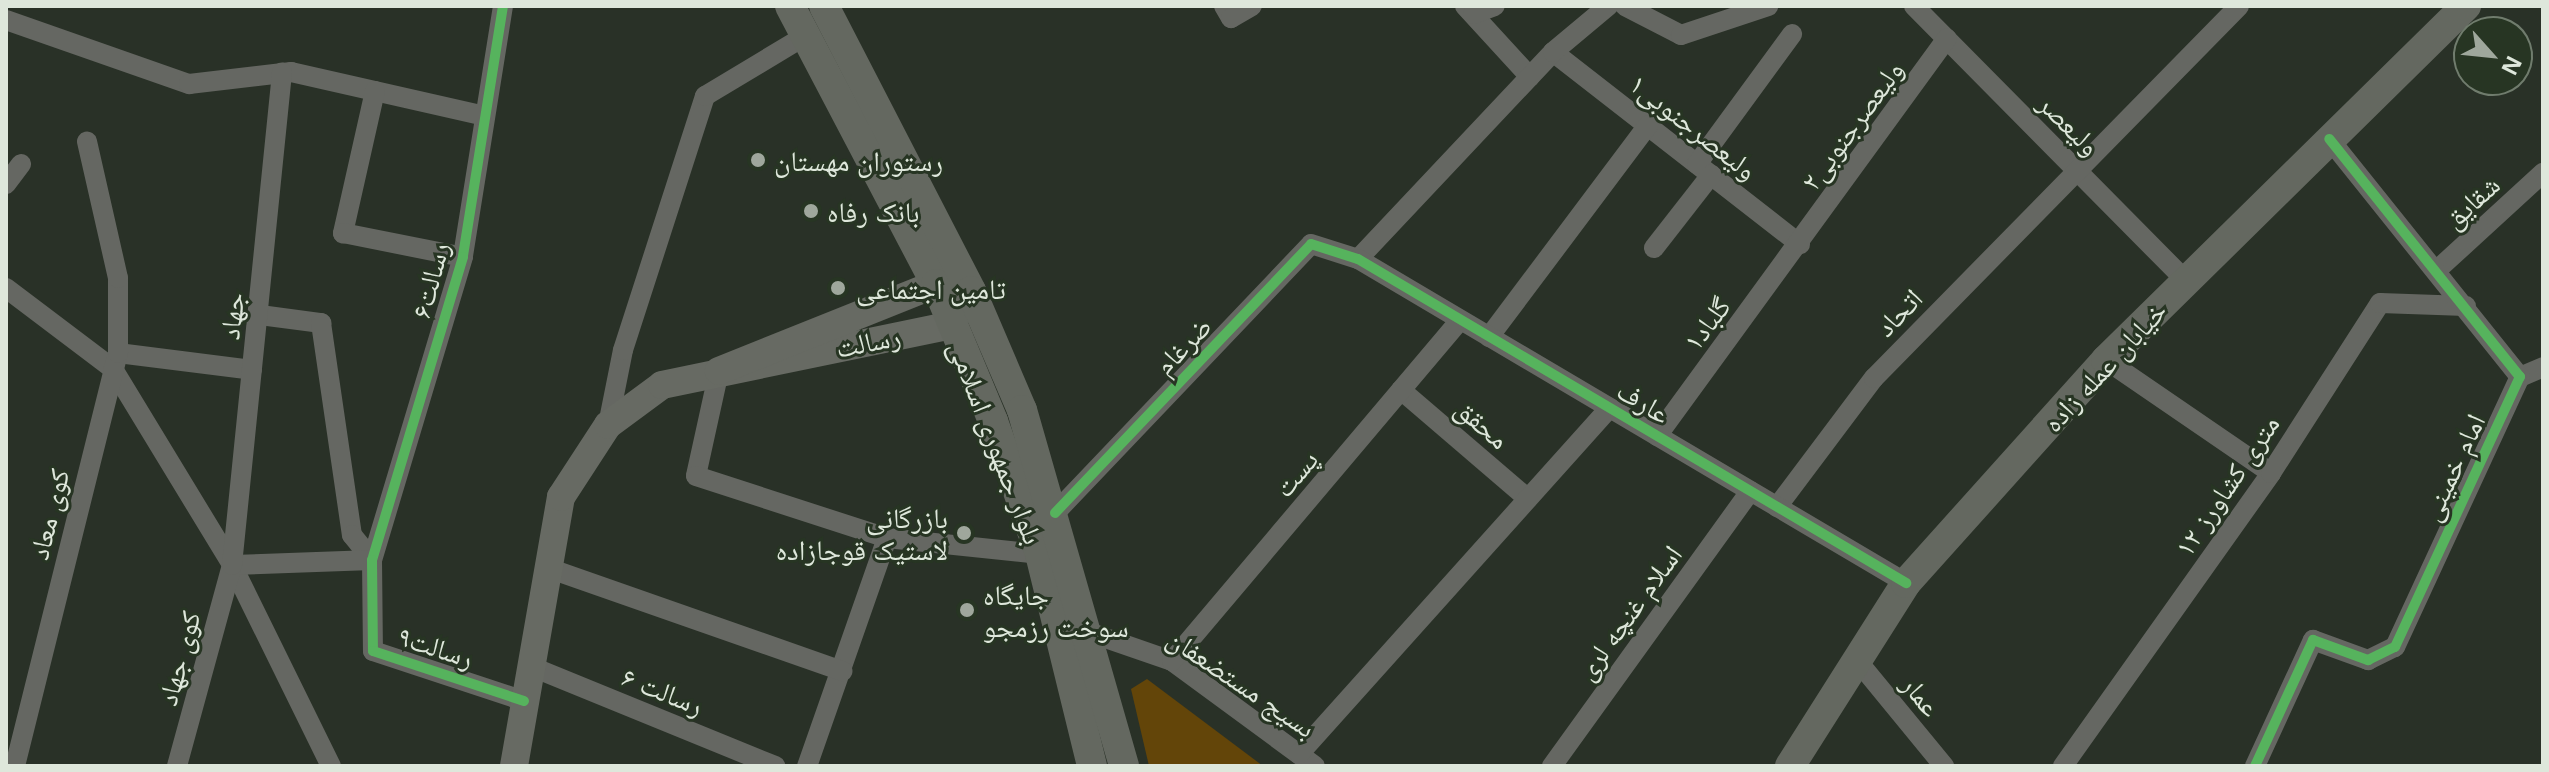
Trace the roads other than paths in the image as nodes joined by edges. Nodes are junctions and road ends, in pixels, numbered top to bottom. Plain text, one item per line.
1 (503, 6) edge
2 (790, 6) edge
3 (824, 6) edge
4 (1252, 6) edge
5 (1495, 6) edge
6 (1608, 6) edge
7 (1625, 6) edge
8 (1768, 6) edge
9 (1914, 6) edge
10 (2239, 6) edge
11 (2466, 6) edge
12 (1469, 10) edge
13 (1227, 12) edge
14 (6, 20) edge
15 (1792, 34) dead end
16 (805, 36) junction
17 (1947, 39) junction
18 (1553, 52) junction
19 (282, 73) junction
20 (1530, 77) junction
21 (375, 91) junction
22 (485, 116) junction
23 (1648, 125) junction
24 (2329, 139) junction
25 (87, 141) dead end
26 (21, 164) dead end
27 (2074, 168) junction
28 (1704, 169) junction
29 (2543, 173) edge
30 (6, 184) edge
31 (1800, 244) junction
32 (1654, 248) dead end
33 (463, 257) junction
34 (1358, 259) junction
35 (2437, 270) junction
36 (2186, 281) junction
37 (936, 284) junction
38 (6, 288) edge
39 (971, 291) junction
40 (2466, 306) junction
41 (260, 315) junction
42 (1460, 320) junction
43 (951, 325) junction
44 (1489, 337) junction
45 (2106, 360) junction
46 (115, 361) junction
47 (2543, 367) edge
48 (252, 370) junction
49 (719, 371) junction
50 (2520, 377) junction
51 (1401, 390) junction
52 (1609, 408) junction
53 (608, 425) junction
54 (1657, 436) junction
55 (2271, 473) junction
56 (1750, 491) junction
57 (1528, 499) junction
58 (1777, 507) junction
59 (1055, 513) junction
60 (887, 538) junction
61 (1040, 554) junction
62 (372, 560) junction
63 (232, 565) junction
64 (548, 568) junction
65 (1906, 583) junction
66 (1091, 633) junction
67 (1856, 659) junction
68 (1172, 661) junction
69 (530, 666) junction
70 (842, 671) junction
71 (524, 701) junction
72 (1307, 760) edge
73 (15, 766) edge
74 (177, 766) edge
75 (331, 766) edge
76 (514, 766) edge
77 (775, 766) edge
78 (807, 766) edge
79 (1092, 766) edge
80 (1124, 766) edge
81 (1552, 766) edge
82 (1790, 766) edge
83 (1944, 766) edge
84 (2063, 766) edge
85 (2255, 766) edge

1 - 22 street, رسالت۶
2 - 16 main road, بلوار جمهوری اسلامی
3 - 39 main road, بلوار جمهوری اسلامی
4 - 13 street
5 - 12 street
6 - 18 street
7 - 8 street
9 - 17 street, ولیعصر
10 - 27 street, اتحاد
11 - 24 main road, خیابان عمله زاده
12 - 20 street
14 - 19 street
15 - 28 street
16 - 37 main road, بلوار جمهوری اسلامی
16 - 53 street
17 - 27 street, ولیعصر
17 - 31 street, ولیعصرجنوبی۲
18 - 20 street
18 - 23 street, ولیعصرجنوبی۱
19 - 21 street
19 - 41 street, جهاد
20 - 34 street
21 - 22 street
21 - 33 street
22 - 33 street, رسالت۶
23 - 28 street, ولیعصرجنوبی۱
23 - 44 street
24 - 35 street
24 - 36 main road, خیابان عمله زاده
25 - 46 street, کوی معاد
26 - 30 street
27 - 36 street, ولیعصر
27 - 58 street, اتحاد
28 - 31 street, ولیعصرجنوبی۱
28 - 32 street
29 - 35 street, شقایق
31 - 54 street, گلباد۱
33 - 62 street, رسالت۶
34 - 42 street, عارف
34 - 59 street, ضرغام
35 - 40 street
36 - 45 main road, خیابان عمله زاده
37 - 39 main road
37 - 43 main road, بلوار جمهوری اسلامی
37 - 49 main road, رسالت
38 - 46 street
39 - 43 main road
39 - 59 main road, بلوار جمهوری اسلامی
40 - 50 street
40 - 55 street, ۱۲ متری کشاورز
41 - 48 street, جهاد
41 - 62 street
42 - 44 street, عارف
42 - 51 street, پست
43 - 49 main road, رسالت
43 - 61 main road, بلوار جمهوری اسلامی
44 - 52 street, عارف
45 - 55 street
45 - 65 main road, خیابان عمله زاده
46 - 48 street
46 - 63 street
46 - 73 street, کوی معاد
47 - 50 street
48 - 63 street, جهاد
49 - 53 main road, رسالت
49 - 60 street
50 - 85 street, امام خمینی
51 - 57 street, محقق
51 - 68 street, پست
52 - 54 street, عارف
52 - 57 street
53 - 64 main road, رسالت
54 - 56 street, عارف
55 - 84 street, ۱۲ متری کشاورز
56 - 58 street, عارف
56 - 81 street, اسلام غنچه لری
57 - 72 street
58 - 65 street, عارف
59 - 66 main road, بلوار جمهوری اسلامی
60 - 61 street
60 - 70 street
61 - 79 main road, بلوار جمهوری اسلامی
62 - 63 street
62 - 71 street, رسالت۹
63 - 74 street, کوی جهاد
63 - 75 street
64 - 69 main road, رسالت
64 - 70 street
65 - 67 main road, خیابان عمله زاده
66 - 68 street, بسیج مستضعفان
66 - 80 main road, بلوار جمهوری اسلامی
67 - 82 main road, خیابان عمله زاده
67 - 83 street, عمار
68 - 72 street, بسیج مستضعفان
69 - 71 main road, رسالت
69 - 77 street, رسالت ۶
70 - 78 street
71 - 76 main road, رسالت

